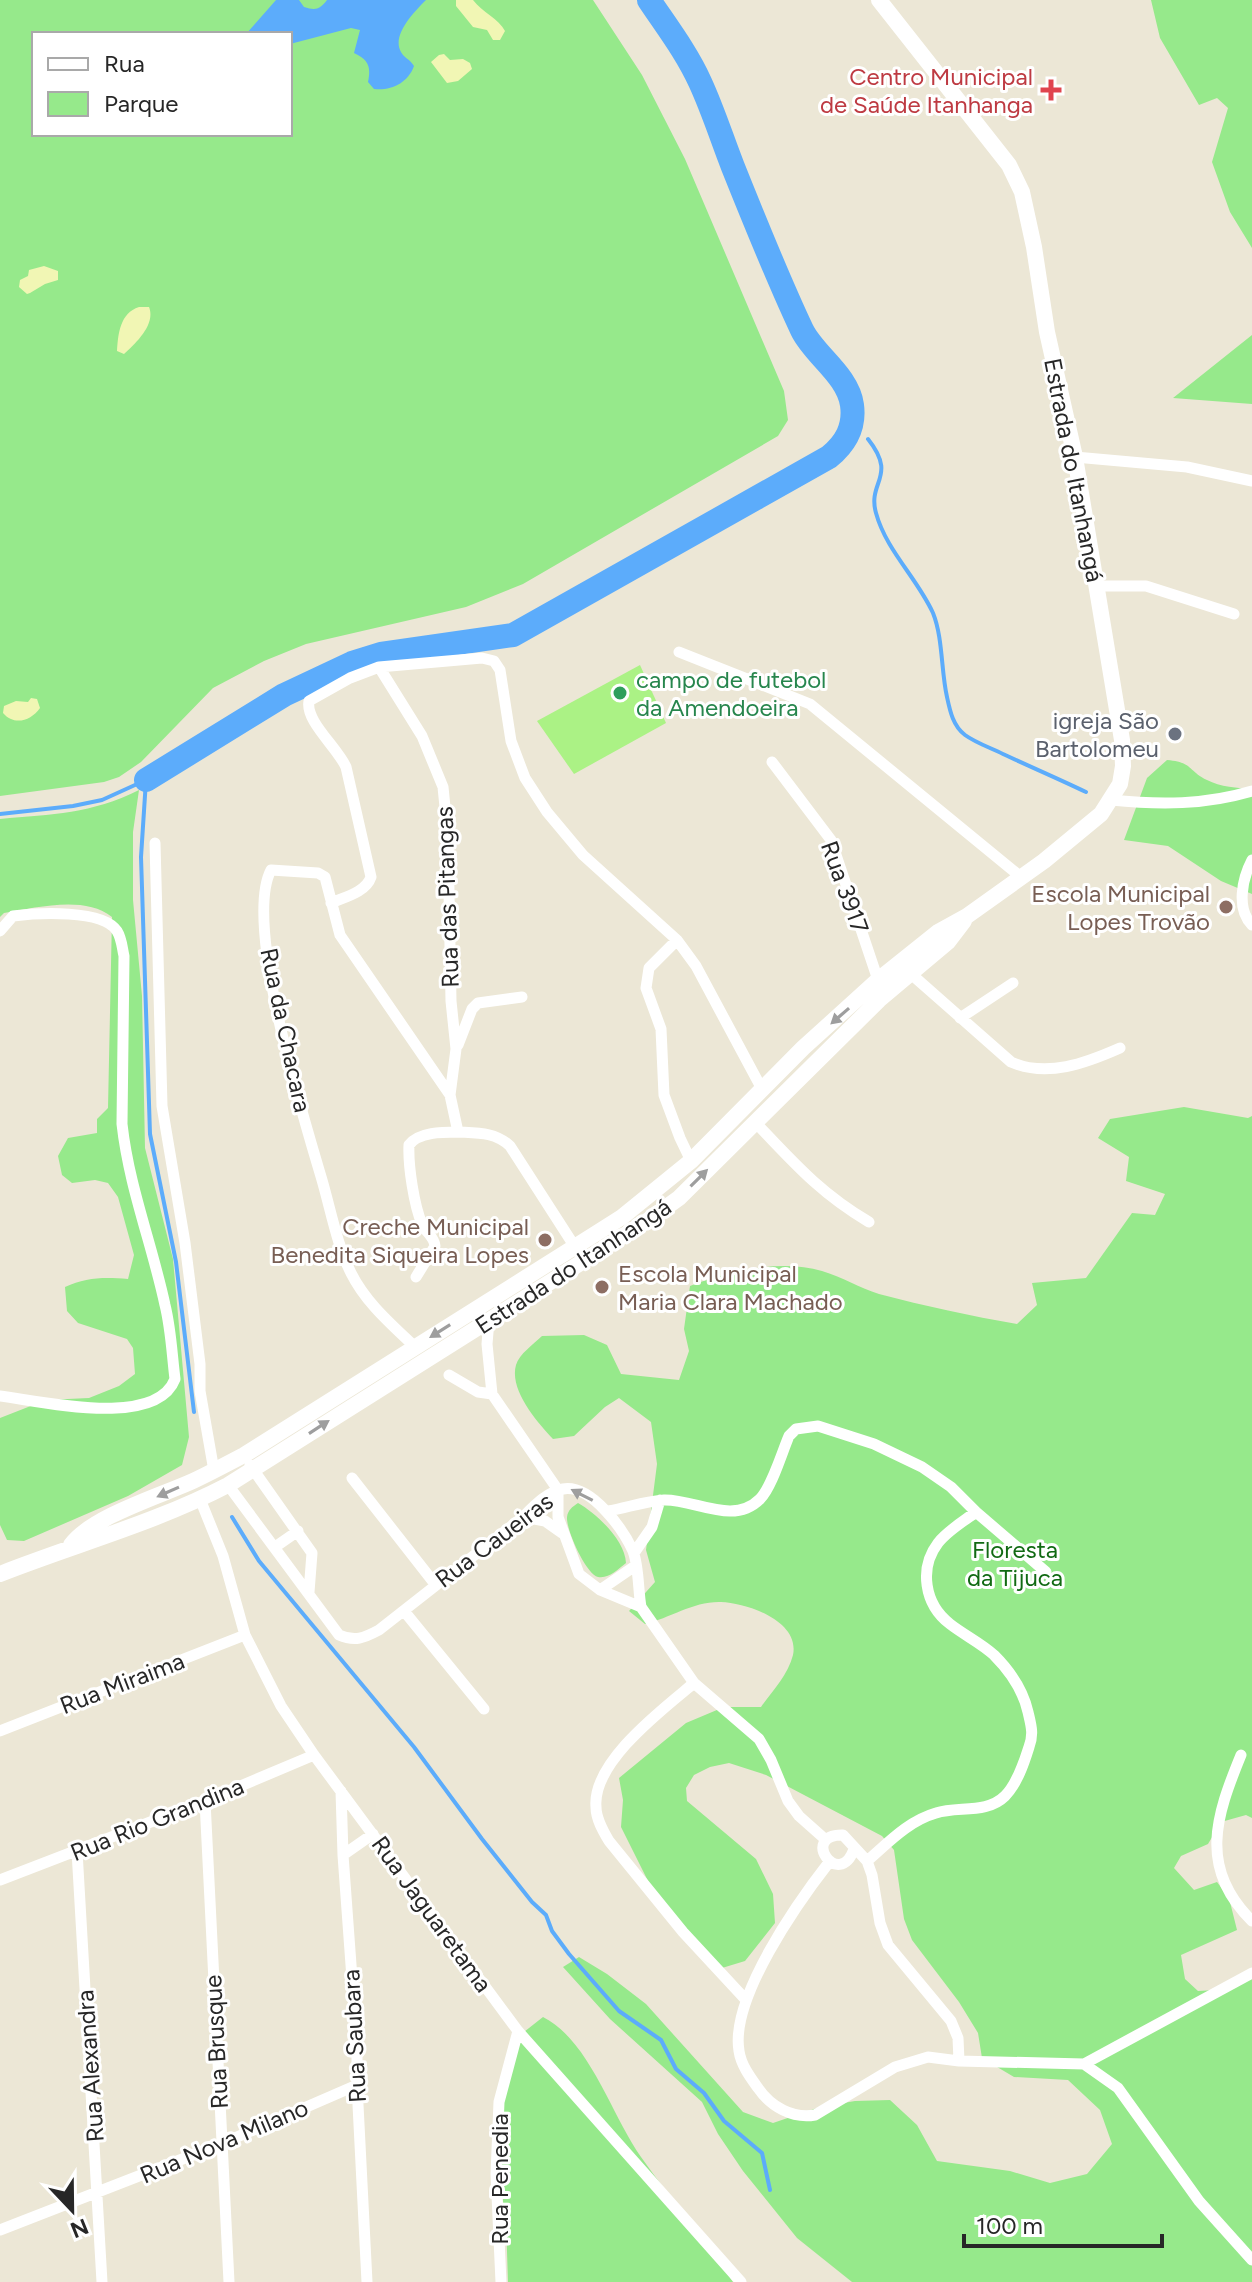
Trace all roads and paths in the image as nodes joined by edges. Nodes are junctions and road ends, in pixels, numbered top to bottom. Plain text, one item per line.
1 (879, 0) edge
2 (1075, 457) junction
3 (1252, 481) edge
4 (1096, 586) junction
5 (1234, 614) dead end
6 (679, 652) dead end
7 (379, 667) junction
8 (772, 762) dead end
9 (1252, 791) edge
10 (1111, 800) junction
11 (155, 843) dead end
12 (1252, 860) edge
13 (1021, 877) junction
14 (331, 903) junction
15 (967, 916) junction
16 (1252, 925) edge
17 (0, 931) edge
18 (677, 940) junction
19 (910, 973) junction
20 (878, 980) junction
21 (1013, 983) dead end
22 (522, 997) dead end
23 (960, 1018) junction
24 (1120, 1048) dead end
25 (456, 1049) junction
26 (763, 1091) junction
27 (450, 1095) junction
28 (755, 1122) junction
29 (458, 1132) junction
30 (691, 1161) junction
31 (869, 1222) dead end
32 (575, 1247) junction
33 (416, 1277) dead end
34 (489, 1320) junction
35 (415, 1347) junction
36 (449, 1375) dead end
37 (492, 1394) junction
38 (0, 1396) edge
39 (248, 1462) junction
40 (214, 1471) junction
41 (352, 1478) dead end
42 (228, 1485) junction
43 (558, 1490) junction
44 (200, 1499) junction
45 (660, 1500) junction
46 (608, 1511) junction
47 (976, 1512) junction
48 (523, 1517) junction
49 (298, 1531) junction
50 (563, 1533) junction
51 (71, 1545) junction
52 (275, 1547) junction
53 (634, 1553) junction
54 (635, 1566) junction
55 (1046, 1572) dead end
56 (0, 1574) edge
57 (435, 1584) junction
58 (600, 1590) junction
59 (309, 1593) junction
60 (641, 1607) junction
61 (404, 1611) junction
62 (245, 1635) junction
63 (694, 1683) junction
64 (484, 1709) dead end
65 (0, 1731) edge
66 (314, 1755) junction
67 (1241, 1755) dead end
68 (341, 1789) junction
69 (205, 1801) junction
70 (373, 1834) junction
71 (826, 1840) junction
72 (854, 1849) junction
73 (77, 1851) junction
74 (343, 1855) junction
75 (830, 1861) junction
76 (867, 1861) junction
77 (0, 1880) edge
78 (1252, 1921) edge
79 (1252, 1973) edge
80 (746, 2000) junction
81 (518, 2031) junction
82 (959, 2061) junction
83 (1084, 2064) junction
84 (357, 2085) junction
85 (221, 2144) junction
86 (98, 2193) junction
87 (0, 2230) edge
88 (1252, 2260) edge
89 (102, 2282) edge
90 (229, 2282) edge
91 (367, 2282) edge
92 (501, 2282) edge
93 (741, 2282) edge

1 - 2 main road, Estrada do Itanhangá
2 - 3 street
2 - 4 main road, Estrada do Itanhangá
4 - 5 street
4 - 10 main road, Estrada do Itanhangá
6 - 13 street
7 - 14 street
7 - 18 street
7 - 25 street, Rua das Pitangas
8 - 20 street, Rua 3917
9 - 10 street
10 - 13 main road, Estrada do Itanhangá
11 - 40 street
12 - 16 street
13 - 15 main road, Estrada do Itanhangá
14 - 27 street, Rua da Chacara
14 - 35 street, Rua da Chacara
15 - 19 main road, Estrada do Itanhangá
15 - 20 main road, Estrada do Itanhangá
17 - 38 street
18 - 26 street
18 - 30 street
19 - 23 street
19 - 28 main road, Estrada do Itanhangá
20 -> 26 main road, Estrada do Itanhangá
21 - 23 street
22 - 25 street
23 - 24 street
25 - 27 street, Rua das Pitangas
26 - 30 main road, Estrada do Itanhangá
27 - 29 street, Rua da Chacara
28 - 31 street
34 -> 28 main road, Estrada do Itanhangá
29 - 32 street
29 - 33 street
30 - 32 main road, Estrada do Itanhangá
32 -> 35 main road, Estrada do Itanhangá
34 - 37 street
39 -> 34 main road, Estrada do Itanhangá
35 - 39 main road, Estrada do Itanhangá
36 - 37 street
37 - 43 street
39 - 40 main road, Estrada do Itanhangá
39 - 42 main road, Estrada do Itanhangá
39 - 49 street
40 -> 51 main road, Estrada do Itanhangá
41 - 57 street
42 - 44 main road, Estrada do Itanhangá
42 - 52 street, Rua Caueiras
46 -> 43 street, Rua Caueiras
43 - 48 street, Rua Caueiras
43 - 50 street
44 - 51 main road, Estrada do Itanhangá
44 - 62 street, Rua Jaguaretama
45 - 46 street
45 - 47 street
45 - 53 street
46 - 53 street, Rua Caueiras
47 - 55 street
47 - 76 street
48 - 50 street
48 - 57 street, Rua Caueiras
49 - 52 street
49 - 59 street
50 - 58 street
51 - 56 main road, Estrada do Itanhangá
52 - 59 street, Rua Caueiras
53 - 54 street, Rua Caueiras
54 - 58 street
54 - 60 street, Rua Caueiras
57 - 61 street, Rua Caueiras
58 - 60 street
59 - 61 street, Rua Caueiras
60 - 63 street
61 - 64 street
62 - 65 street, Rua Miraima
62 - 66 street, Rua Jaguaretama
63 - 71 street
63 - 80 street
66 - 68 street, Rua Jaguaretama
66 - 69 street, Rua Rio Grandina
67 - 78 street
68 - 70 street, Rua Jaguaretama
68 - 74 street, Rua Saubara
69 - 73 street, Rua Rio Grandina
69 - 85 street, Rua Brusque
70 - 74 street
70 - 81 street, Rua Jaguaretama
71 - 72 street
71 - 75 street
72 - 75 street
72 - 76 street
73 - 77 street, Rua Rio Grandina
73 - 86 street, Rua Alexandra
74 - 84 street, Rua Saubara
75 - 80 street
76 - 82 street
79 - 83 street
80 - 82 street
81 - 92 street, Rua Penedia
81 - 93 street, Rua Jaguaretama
82 - 83 street
83 - 88 street
84 - 85 street, Rua Nova Milano
84 - 91 street, Rua Saubara
85 - 86 street, Rua Nova Milano
85 - 90 street, Rua Brusque
86 - 87 street, Rua Nova Milano
86 - 89 street, Rua Alexandra

